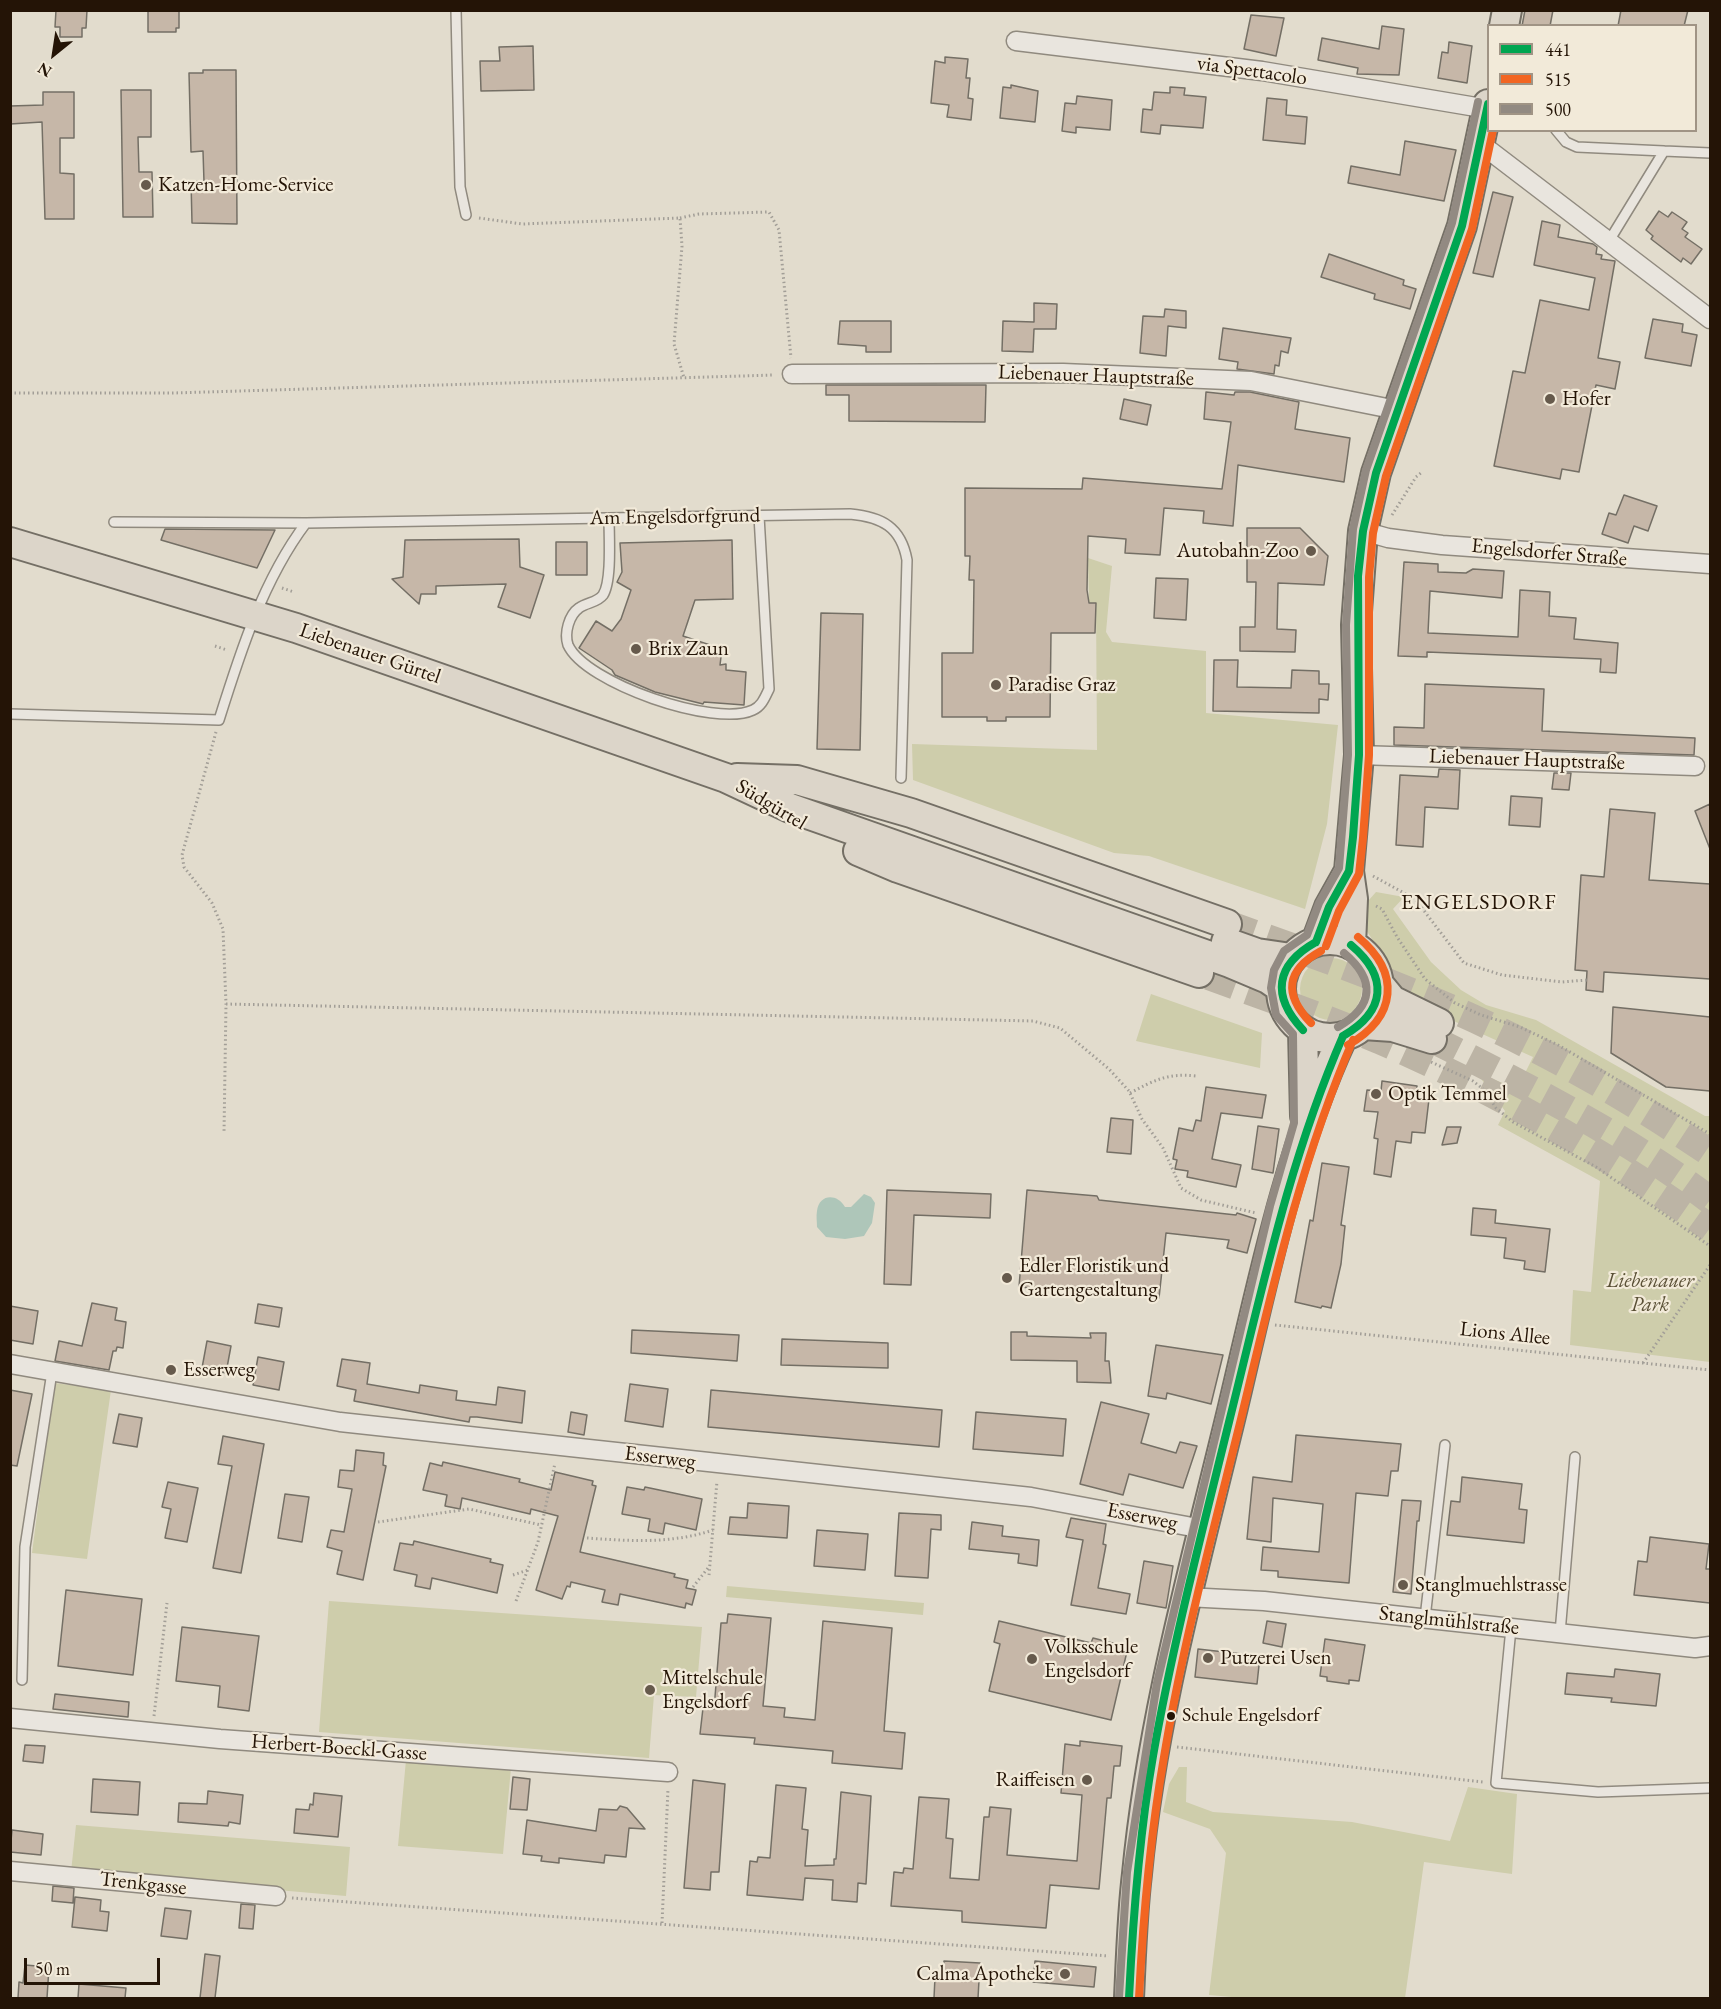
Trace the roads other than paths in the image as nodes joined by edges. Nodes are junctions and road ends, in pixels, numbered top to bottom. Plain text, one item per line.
1 (456, 10) edge
2 (1016, 41) dead end
3 (1487, 107) edge
4 (1487, 112) edge
5 (1558, 132) edge
6 (1481, 144) junction
7 (1665, 151) junction
8 (1710, 153) edge
9 (466, 215) road end
10 (1609, 241) junction
11 (1710, 319) edge
12 (792, 374) road end
13 (1397, 410) junction
14 (759, 516) junction
15 (609, 518) junction
16 (114, 522) dead end
17 (306, 523) junction
18 (1377, 534) junction
19 (10, 543) edge
20 (1710, 564) edge
21 (256, 617) junction
22 (10, 714) edge
23 (1359, 755) junction
24 (1695, 766) dead end
25 (726, 778) junction
26 (901, 778) dead end
27 (1349, 870) junction
28 (1227, 924) tunnel mouth
29 (1316, 942) junction
30 (1351, 945) junction
31 (1291, 958) junction
32 (1209, 976) tunnel mouth
33 (1378, 983) junction
34 (1281, 988) junction
35 (1303, 1030) junction
36 (1353, 1030) junction
37 (1305, 1124) junction
38 (10, 1364) edge
39 (52, 1372) junction
40 (1445, 1445) dead end
41 (1575, 1456) dead end
42 (1203, 1530) junction
43 (1186, 1597) junction
44 (1425, 1618) junction
45 (1511, 1628) junction
46 (1560, 1634) junction
47 (1710, 1646) edge
48 (22, 1680) dead end
49 (10, 1718) edge
50 (668, 1772) road end
51 (1710, 1788) edge
52 (10, 1871) edge
53 (276, 1896) road end
54 (1129, 1998) edge

1 - 9 lane
2 - 3 street, via Spettacolo
4 - 6 main road
5 - 7 lane
6 - 10 street
6 - 13 main road
7 - 8 lane
7 - 10 lane
10 - 11 street
12 - 13 street, Liebenauer Hauptstraße
13 - 18 main road
14 - 15 lane, Am Engelsdorfgrund
14 - 15 lane
14 - 26 lane, Am Engelsdorfgrund
15 - 17 lane, Am Engelsdorfgrund
16 - 17 lane, Am Engelsdorfgrund
17 - 21 lane
18 - 20 street, Engelsdorfer Straße
18 - 23 main road
19 - 21 main road, Liebenauer Gürtel
21 - 22 lane
21 - 25 main road, Liebenauer Gürtel
23 - 24 street, Liebenauer Hauptstraße
23 - 27 main road
25 - 28 main road, Südgürtel
25 - 31 main road
25 - 32 main road, Südgürtel
25 - 34 main road
27 - 29 main road
27 - 30 main road
29 - 30 main road
29 - 31 main road
30 - 33 main road
31 - 34 main road
33 - 36 main road
33 - 36 main road
34 - 35 main road
35 - 36 main road
35 - 37 main road
36 - 37 main road
37 - 42 main road
38 - 39 street, Esserweg
39 - 42 street, Esserweg
39 - 48 lane
40 - 44 lane
41 - 46 lane
42 - 43 main road
43 - 44 street, Stanglmühlstraße
43 - 54 main road
44 - 45 street, Stanglmühlstraße
45 - 46 street, Stanglmühlstraße
45 - 51 lane
46 - 47 street, Stanglmühlstraße
49 - 50 street, Herbert-Boeckl-Gasse
52 - 53 street, Trenkgasse

